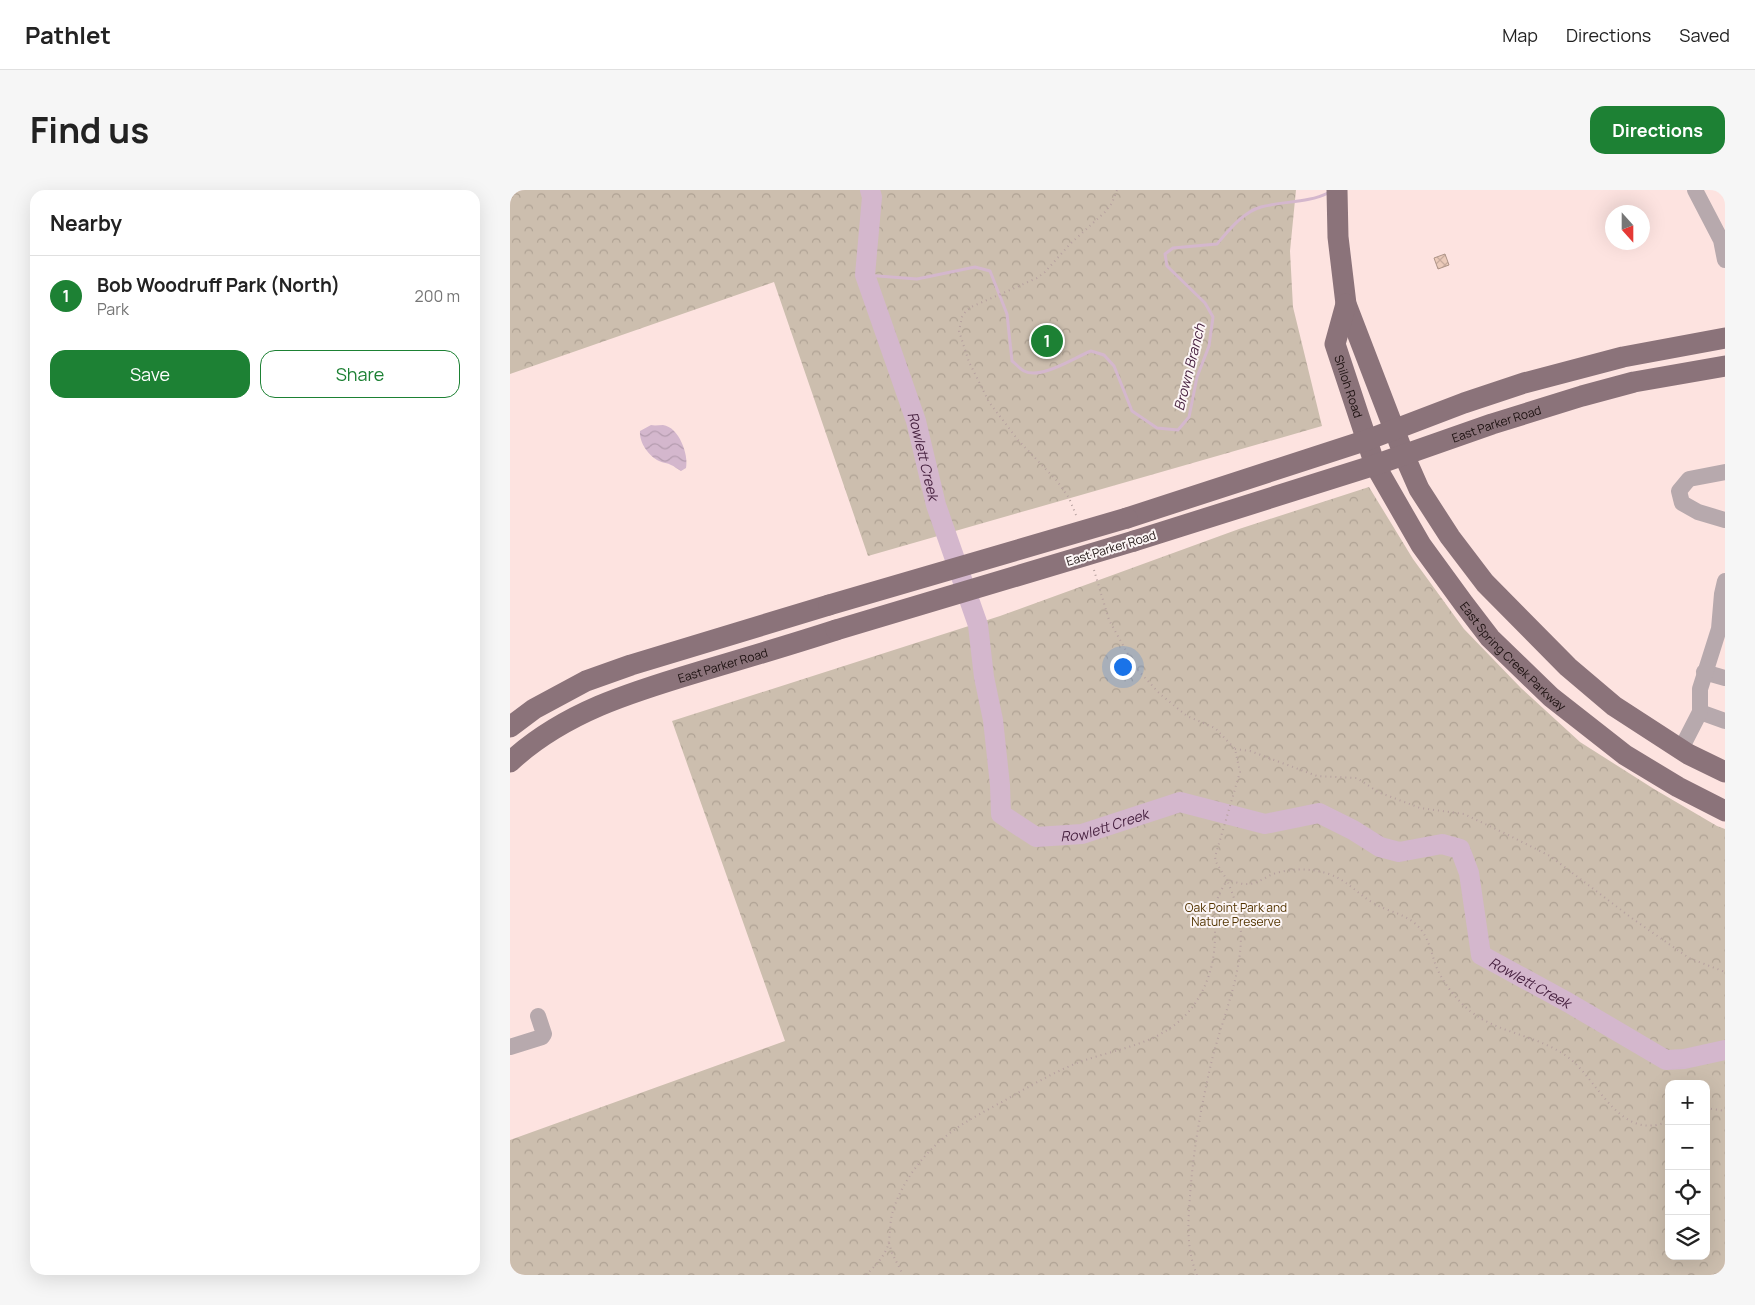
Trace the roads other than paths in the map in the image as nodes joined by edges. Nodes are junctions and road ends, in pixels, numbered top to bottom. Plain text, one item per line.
1 (1337, 190) edge
2 (1696, 190) edge
3 (1725, 260) edge
4 (1346, 304) junction
5 (1725, 338) edge
6 (1725, 366) edge
7 (1393, 430) junction
8 (1367, 440) junction
9 (1404, 456) junction
10 (1375, 465) junction
11 (1725, 472) edge
12 (1725, 520) edge
13 (1724, 590) edge
14 (631, 665) junction
15 (1704, 672) junction
16 (1725, 678) edge
17 (641, 690) junction
18 (1700, 712) junction
19 (1725, 721) edge
20 (512, 725) edge
21 (531, 745) junction
22 (1682, 750) junction
23 (510, 762) edge
24 (1725, 772) edge
25 (1725, 811) edge
26 (538, 1016) dead end
27 (510, 1047) edge

1 - 4 main road, Shiloh Road
2 - 3 lane
4 - 7 main road, Shiloh Road
4 - 8 main road, Shiloh Road
5 - 7 main road, East Parker Road
6 - 9 main road, East Parker Road
7 - 8 main road, East Parker Road
7 - 9 main road
8 - 10 main road, East Spring Creek Parkway
8 - 14 main road, East Parker Road, bridge
9 - 10 main road, East Parker Road
9 - 22 main road
10 - 17 main road, East Parker Road, bridge
10 - 25 main road, East Spring Creek Parkway
11 - 12 lane
13 - 15 lane
14 - 17 main road
14 - 20 main road, East Parker Road
15 - 16 lane
15 - 18 lane
17 - 21 main road, East Parker Road
18 - 19 lane
18 - 22 lane
20 - 21 main road
21 - 23 main road, East Parker Road
22 - 24 main road
26 - 27 lane

